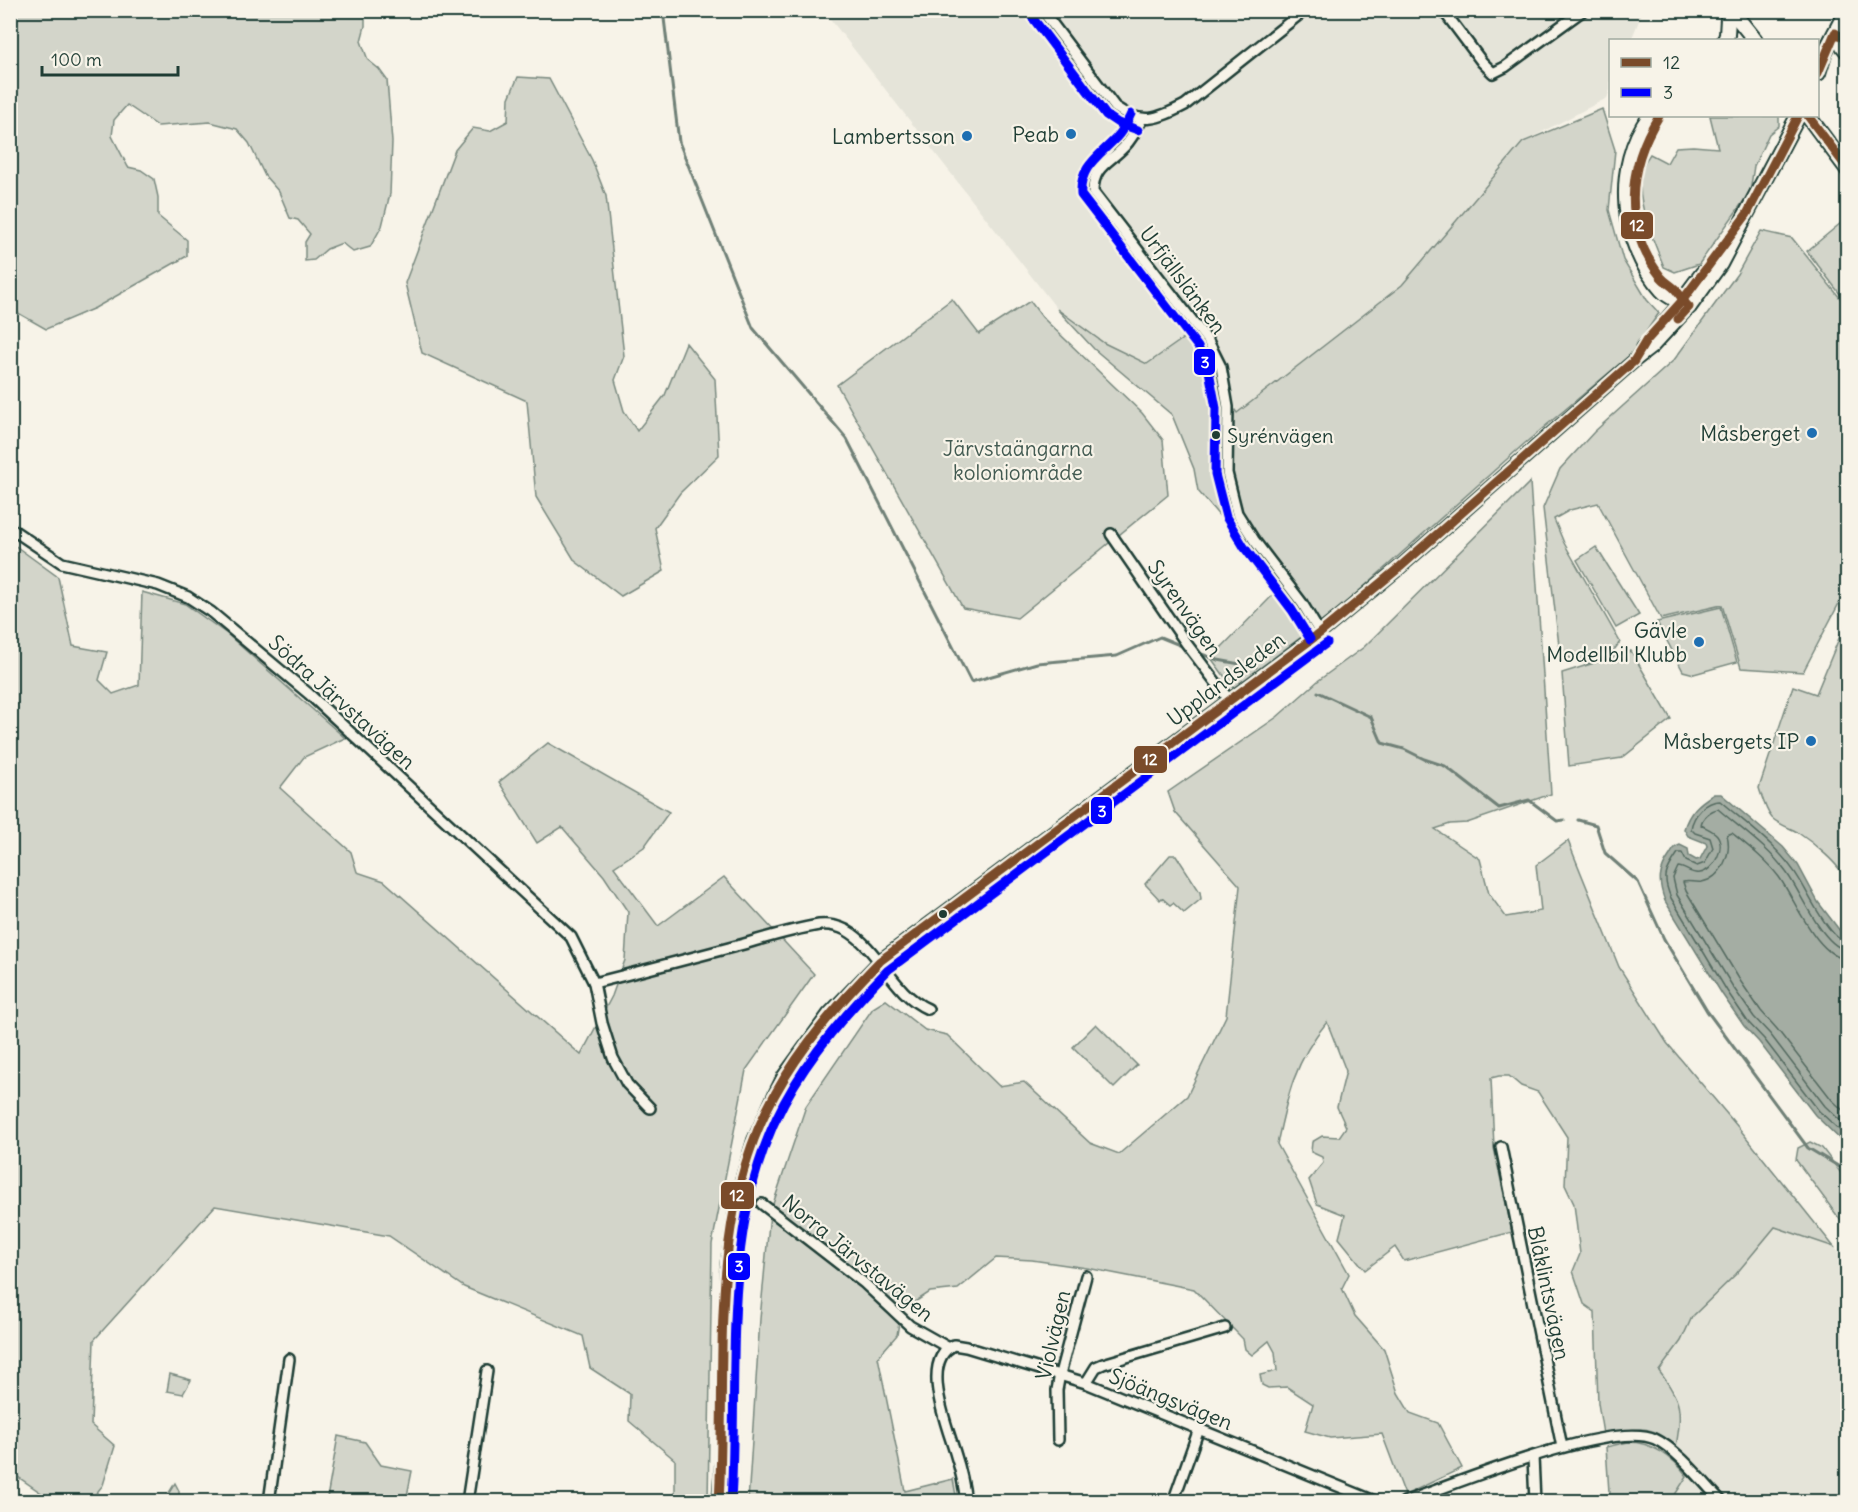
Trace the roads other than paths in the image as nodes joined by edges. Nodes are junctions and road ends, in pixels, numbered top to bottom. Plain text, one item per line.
1 (1042, 10) edge
2 (1305, 10) edge
3 (1443, 10) edge
4 (1847, 10) edge
5 (1582, 12) edge
6 (1728, 13) edge
7 (1848, 24) edge
8 (1841, 37) edge
9 (1725, 39) edge
10 (1744, 39) edge
11 (1754, 39) edge
12 (1848, 52) edge
13 (1819, 70) edge
14 (1819, 76) edge
15 (1649, 117) edge
16 (1658, 117) edge
17 (1798, 117) edge
18 (1809, 117) edge
19 (1142, 119) junction
20 (1848, 170) edge
21 (1685, 304) junction
22 (10, 528) edge
23 (1111, 534) dead end
24 (1320, 633) junction
25 (1230, 701) junction
26 (880, 961) junction
27 (594, 983) junction
28 (928, 1009) dead end
29 (650, 1108) dead end
30 (1501, 1147) dead end
31 (762, 1204) dead end
32 (1086, 1276) dead end
33 (1225, 1328) dead end
34 (949, 1348) junction
35 (289, 1359) dead end
36 (486, 1371) dead end
37 (1060, 1374) junction
38 (1086, 1383) junction
39 (1199, 1430) junction
40 (1058, 1440) dead end
41 (1562, 1447) junction
42 (1533, 1457) junction
43 (269, 1502) edge
44 (467, 1502) edge
45 (719, 1502) edge
46 (966, 1502) edge
47 (1173, 1502) edge
48 (1377, 1502) edge
49 (1404, 1502) edge
50 (1535, 1502) edge
51 (1722, 1502) edge

1 - 19 street
2 - 19 street
3 - 5 street
4 - 8 main road
6 - 9 main road
6 - 10 main road
6 - 11 main road
7 - 8 main road
8 - 12 main road
8 - 13 main road
8 - 14 main road
15 - 21 main road
16 - 21 main road
17 - 21 main road
18 - 20 main road
19 - 24 street, Urfjällslänken
21 - 24 street, Upplandsleden
22 - 27 street, Södra Järvstavägen
23 - 25 street, Syrenvägen
24 - 25 street, Upplandsleden
25 - 26 street, Upplandsleden
26 - 27 street
26 - 28 street
26 - 45 street, Upplandsleden
27 - 29 street, Södra Järvstavägen
30 - 41 street, Blåklintsvägen
31 - 34 street, Norra Järvstavägen
32 - 37 street, Violvägen
33 - 38 street
34 - 37 street, Sjöängsvägen
34 - 46 street
35 - 43 street
36 - 44 street
37 - 38 street, Sjöängsvägen
37 - 40 street, Violvägen
38 - 39 street, Sjöängsvägen
39 - 47 street
39 - 48 street, Sjöängsvägen
41 - 42 street
41 - 51 street
42 - 49 street
42 - 50 street

